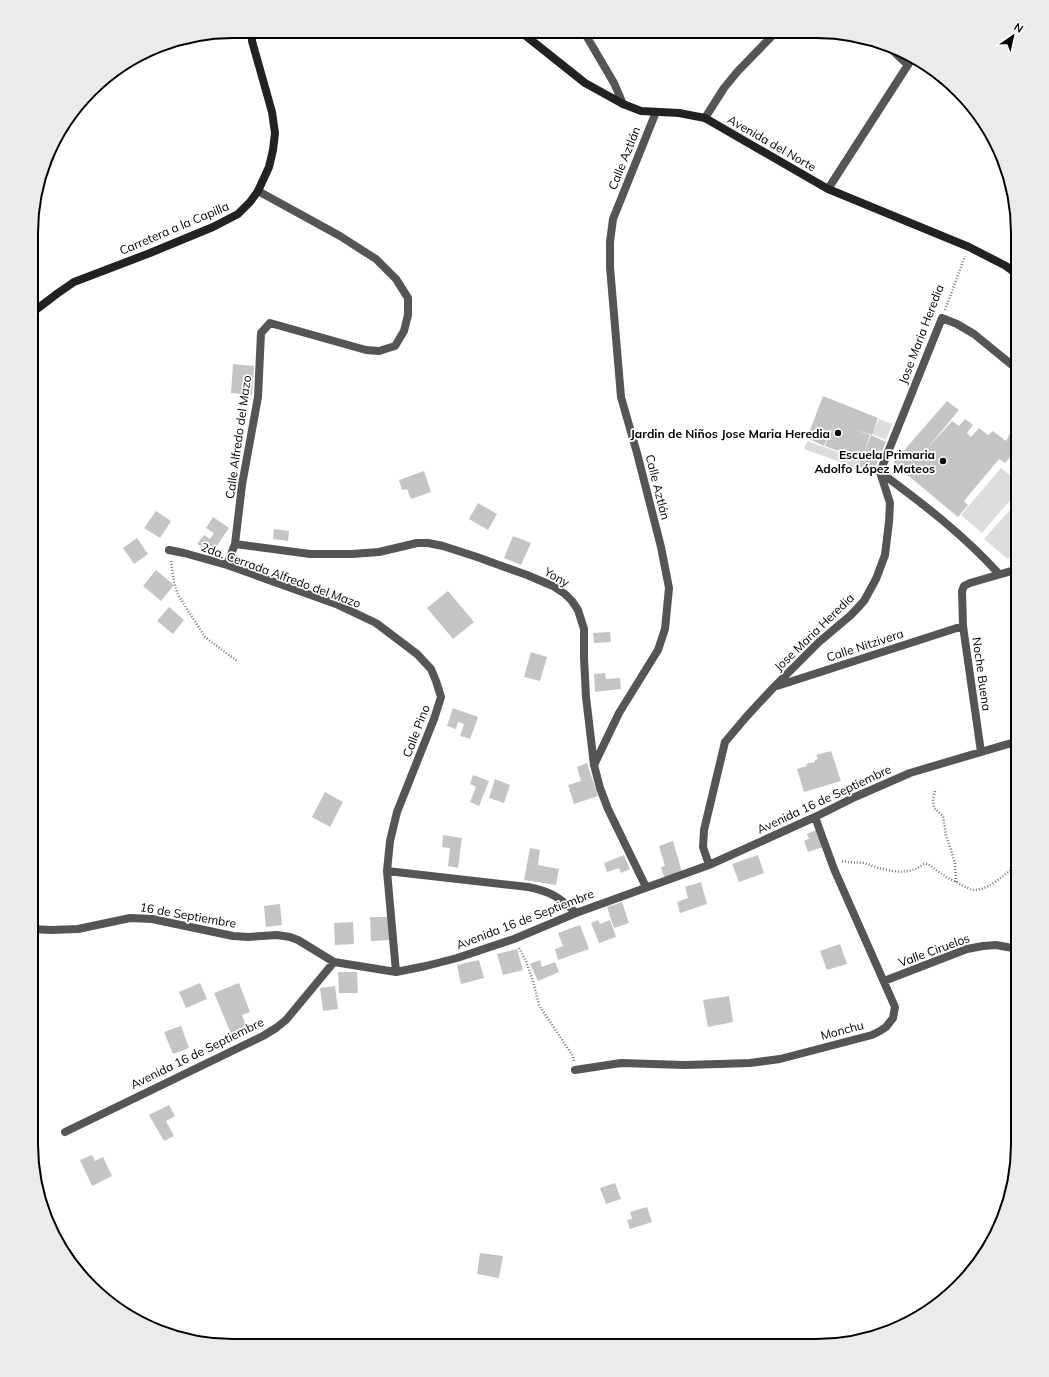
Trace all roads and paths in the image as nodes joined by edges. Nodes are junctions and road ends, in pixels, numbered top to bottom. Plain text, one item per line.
1 (252, 38) edge
2 (529, 38) edge
3 (588, 38) edge
4 (767, 38) edge
5 (899, 57) edge
6 (910, 62) edge
7 (908, 65) junction
8 (622, 104) junction
9 (656, 112) junction
10 (705, 118) junction
11 (828, 189) junction
12 (258, 191) junction
13 (969, 247) junction
14 (1011, 270) edge
15 (38, 308) edge
16 (942, 318) junction
17 (1011, 364) edge
18 (880, 472) junction
19 (235, 544) junction
20 (169, 550) joint
21 (227, 565) junction
22 (1011, 571) edge
23 (999, 574) junction
24 (376, 623) joint
25 (963, 626) junction
26 (237, 661) dead end
27 (774, 687) junction
28 (1011, 743) edge
29 (981, 752) junction
30 (594, 765) junction
31 (935, 791) dead end
32 (815, 817) junction
33 (830, 858) junction
34 (709, 865) junction
35 (1011, 870) dead end
36 (387, 871) junction
37 (956, 883) junction
38 (646, 887) junction
39 (576, 913) junction
40 (38, 930) edge
41 (514, 939) junction
42 (1011, 948) edge
43 (334, 962) junction
44 (396, 972) junction
45 (884, 981) junction
46 (575, 1070) joint
47 (65, 1132) dead end

1 - 12 street, Carretera a la Capilla
2 - 8 street, Avenida del Norte
3 - 8 street
4 - 10 street
5 - 7 street
6 - 7 street
7 - 11 street
8 - 9 street, Avenida del Norte
9 - 10 street, Avenida del Norte
9 - 30 street, Calle Aztlán
10 - 11 street, Avenida del Norte
11 - 13 street, Avenida del Norte
12 - 15 street, Carretera a la Capilla
12 - 19 street, Calle Alfredo del Mazo
13 - 14 street, Avenida del Norte
13 - 16 path, Jose Maria Heredia
16 - 17 street
16 - 18 street, Jose Maria Heredia
18 - 23 street
18 - 27 street, Jose Maria Heredia
19 - 21 street, Calle Alfredo del Mazo
19 - 30 street, Yony
20 - 21 street, 2da. Cerrada Alfredo del Mazo
20 - 26 path
21 - 24 street, 2da. Cerrada Alfredo del Mazo
22 - 23 street
23 - 25 street, Noche Buena
24 - 36 street, Calle Pino
25 - 27 street, Calle Nitzivera
25 - 29 street, Noche Buena
27 - 34 street, Jose Maria Heredia
28 - 29 street, Avenida 16 de Septiembre
29 - 32 street, Avenida 16 de Septiembre
30 - 38 street, Yony
31 - 37 path
32 - 33 street, Monchu
32 - 34 street, Avenida 16 de Septiembre
33 - 37 path
33 - 45 street, Monchu
34 - 38 street, Avenida 16 de Septiembre
35 - 37 path
36 - 39 street
36 - 44 street, Calle Pino
38 - 39 street, Avenida 16 de Septiembre
39 - 41 street, Avenida 16 de Septiembre
40 - 43 street, 16 de Septiembre
41 - 44 street, Avenida 16 de Septiembre
41 - 46 path
42 - 45 street, Valle Ciruelos
43 - 44 street, Avenida 16 de Septiembre
43 - 47 street, Avenida 16 de Septiembre
45 - 46 street, Monchu

